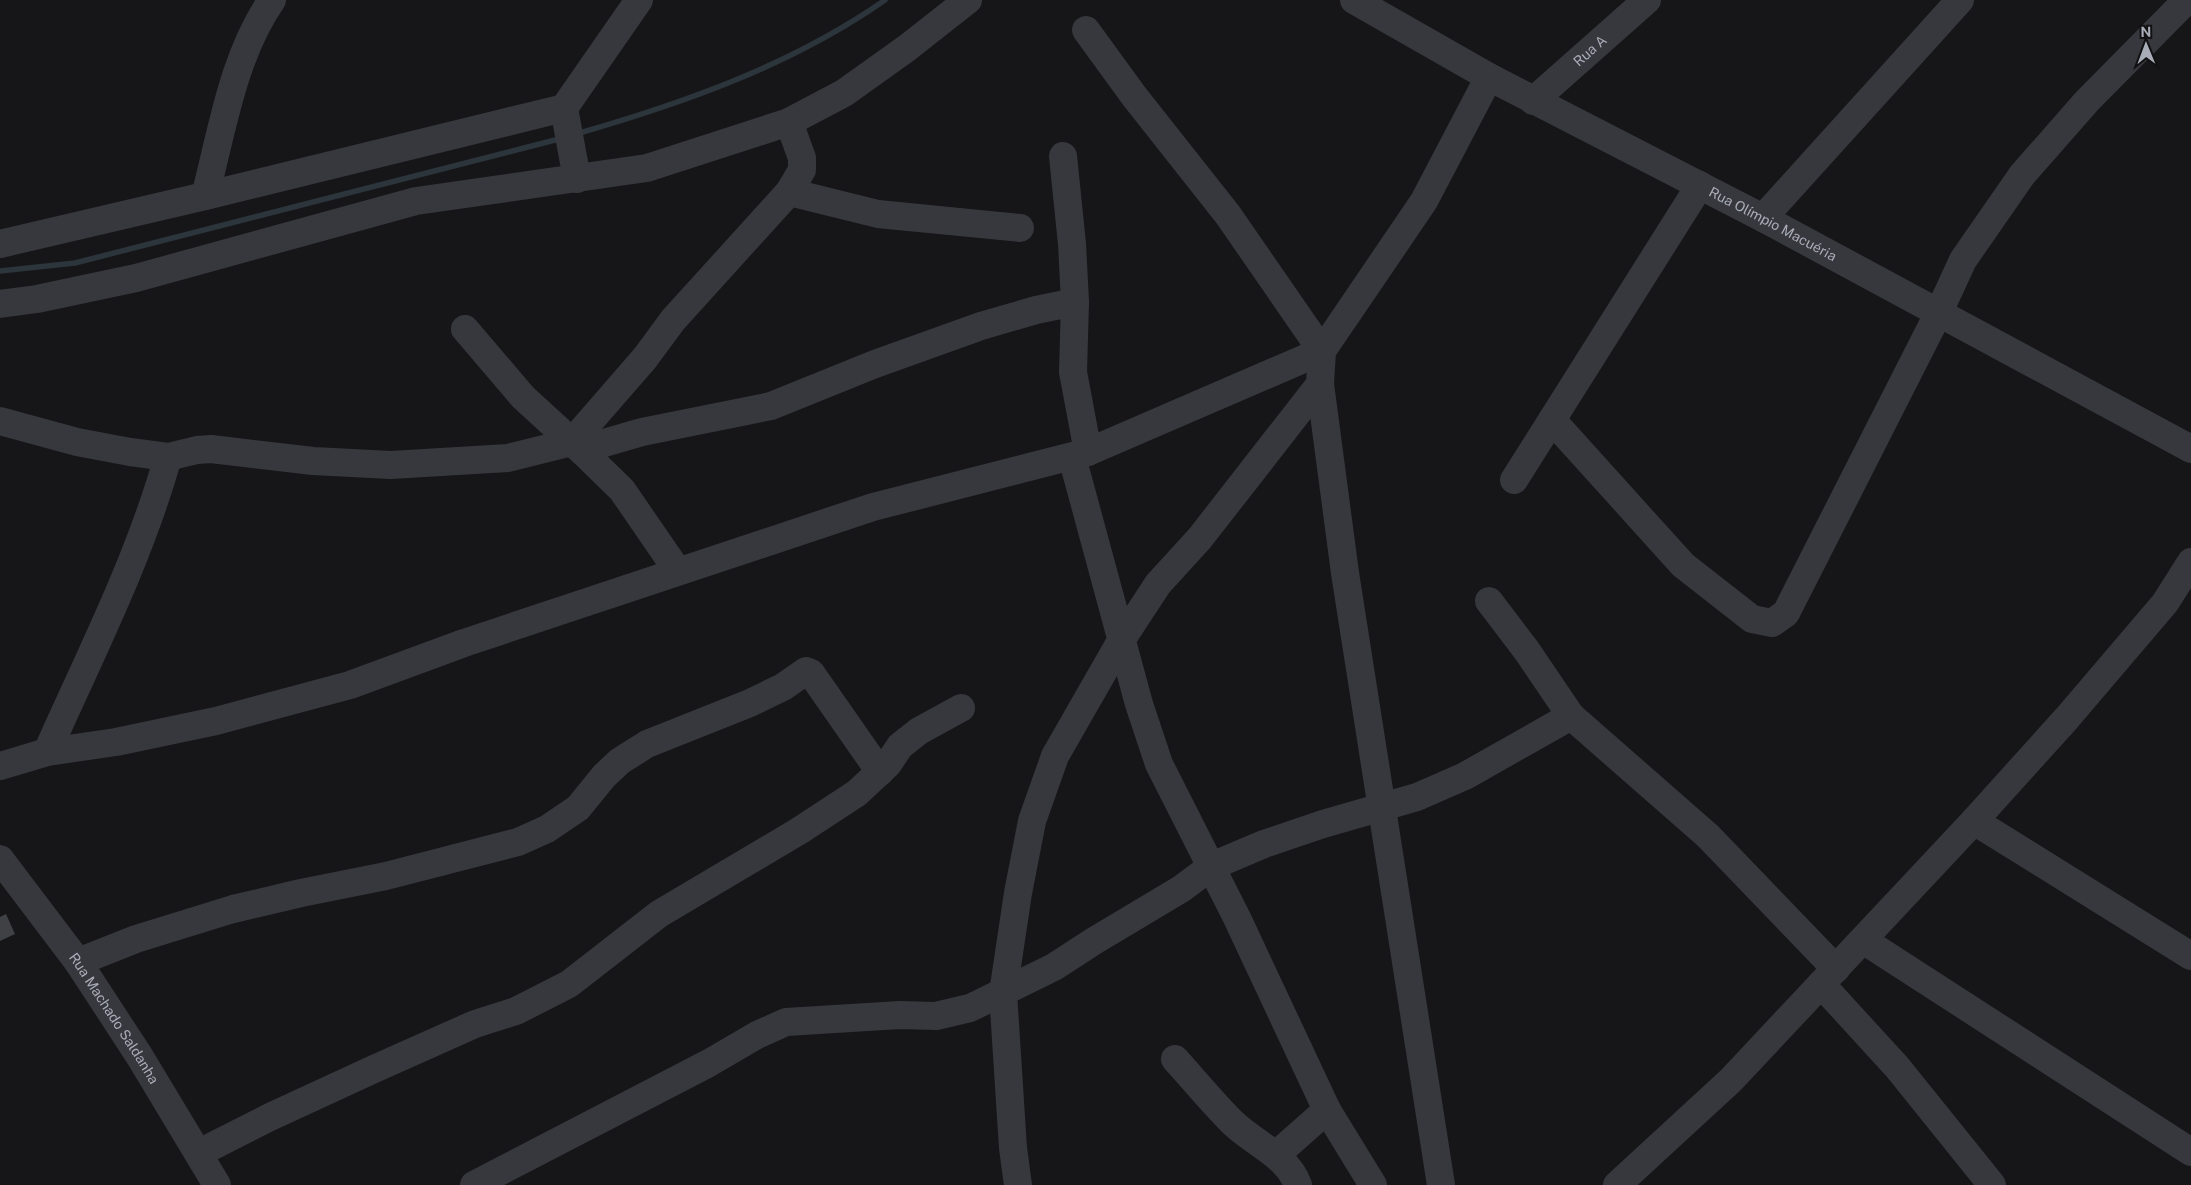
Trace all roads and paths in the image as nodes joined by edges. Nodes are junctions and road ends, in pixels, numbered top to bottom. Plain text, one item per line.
1 (272, 0) edge
2 (639, 0) edge
3 (968, 0) edge
4 (1354, 0) edge
5 (1647, 0) edge
6 (1960, 0) edge
7 (2187, 0) edge
8 (1086, 30) dead end
9 (1489, 78) junction
10 (1533, 101) junction
11 (564, 108) junction
12 (790, 122) junction
13 (1063, 156) dead end
14 (577, 179) junction
15 (1700, 185) junction
16 (789, 192) junction
17 (205, 196) junction
18 (1763, 218) junction
19 (1020, 228) dead end
20 (0, 244) edge
21 (1075, 302) junction
22 (0, 304) edge
23 (1938, 312) junction
24 (466, 329) dead end
25 (1322, 351) junction
26 (1320, 384) junction
27 (1552, 420) junction
28 (0, 421) edge
29 (578, 447) junction
30 (2191, 448) edge
31 (1080, 454) junction
32 (168, 457) junction
33 (1514, 480) dead end
34 (2191, 562) edge
35 (677, 570) junction
36 (1489, 601) dead end
37 (1122, 639) junction
38 (961, 708) dead end
39 (1571, 716) junction
40 (47, 752) junction
41 (0, 766) edge
42 (880, 772) junction
43 (1381, 807) junction
44 (1974, 821) junction
45 (0, 859) edge
46 (1212, 866) junction
47 (1863, 940) junction
48 (2191, 956) edge
49 (78, 962) junction
50 (1828, 977) junction
51 (1002, 993) junction
52 (1176, 1059) dead end
53 (1327, 1110) junction
54 (2191, 1152) edge
55 (1276, 1155) junction
56 (208, 1173) edge
57 (474, 1185) edge
58 (1018, 1185) edge
59 (1298, 1185) edge
60 (1373, 1185) edge
61 (1441, 1185) edge
62 (1617, 1185) edge
63 (1992, 1185) edge

1 - 17 street
2 - 11 street
3 - 12 street
4 - 9 street, Rua Olímpio Macuéria
5 - 10 street, Rua A
6 - 18 street
7 - 23 street
8 - 25 street
9 - 10 street, Rua Olímpio Macuéria
9 - 25 street
10 - 15 street, Rua Olímpio Macuéria
11 - 14 street
11 - 17 street
12 - 14 street
12 - 16 street
13 - 21 street
14 - 22 street
15 - 18 street, Rua Olímpio Macuéria
15 - 27 street
16 - 19 street
16 - 29 street
17 - 20 street
18 - 23 street, Rua Olímpio Macuéria
21 - 29 street
21 - 31 street
23 - 27 street
23 - 30 street, Rua Olímpio Macuéria
24 - 29 street
25 - 26 street
25 - 31 street
26 - 37 street
26 - 43 street
27 - 33 street
28 - 32 street
29 - 32 street
29 - 35 street
31 - 35 street
31 - 37 street
32 - 40 street
34 - 44 street
35 - 40 street
36 - 39 street
37 - 46 street
37 - 51 street
38 - 42 street
39 - 43 street
39 - 50 street
40 - 41 street
42 - 49 street
42 - 56 street
43 - 46 street
43 - 61 street
44 - 47 street
44 - 48 street
45 - 49 street, Rua Machado Saldanha
46 - 51 street
46 - 53 street
47 - 50 street
47 - 54 street
49 - 56 street, Rua Machado Saldanha
50 - 62 street
50 - 63 street
51 - 57 street
51 - 58 street
52 - 55 street
53 - 55 street
53 - 60 street
55 - 59 street

